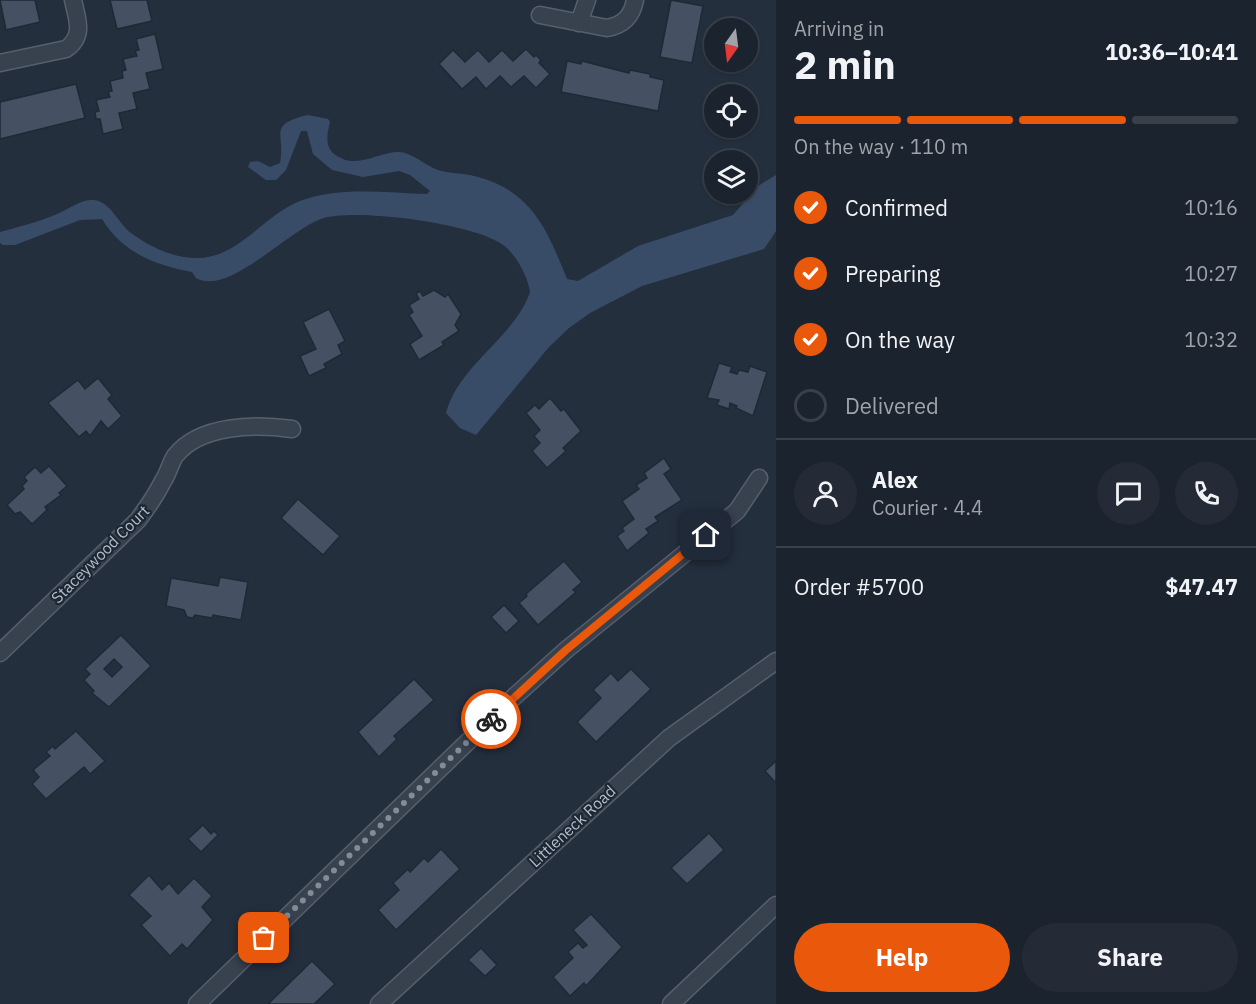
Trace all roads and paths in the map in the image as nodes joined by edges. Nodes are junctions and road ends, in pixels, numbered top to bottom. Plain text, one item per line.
1 (73, 0) edge
2 (586, 0) edge
3 (635, 0) edge
4 (540, 15) dead end
5 (579, 23) junction
6 (0, 63) edge
7 (292, 429) dead end
8 (759, 478) dead end
9 (0, 653) edge
10 (776, 661) edge
11 (776, 905) edge
12 (197, 1004) edge
13 (379, 1004) edge
14 (670, 1004) edge

1 - 6 street
2 - 5 street
3 - 5 street
4 - 5 street
7 - 9 street, Staceywood Court
8 - 12 street
10 - 13 street, Littleneck Road
11 - 14 street

